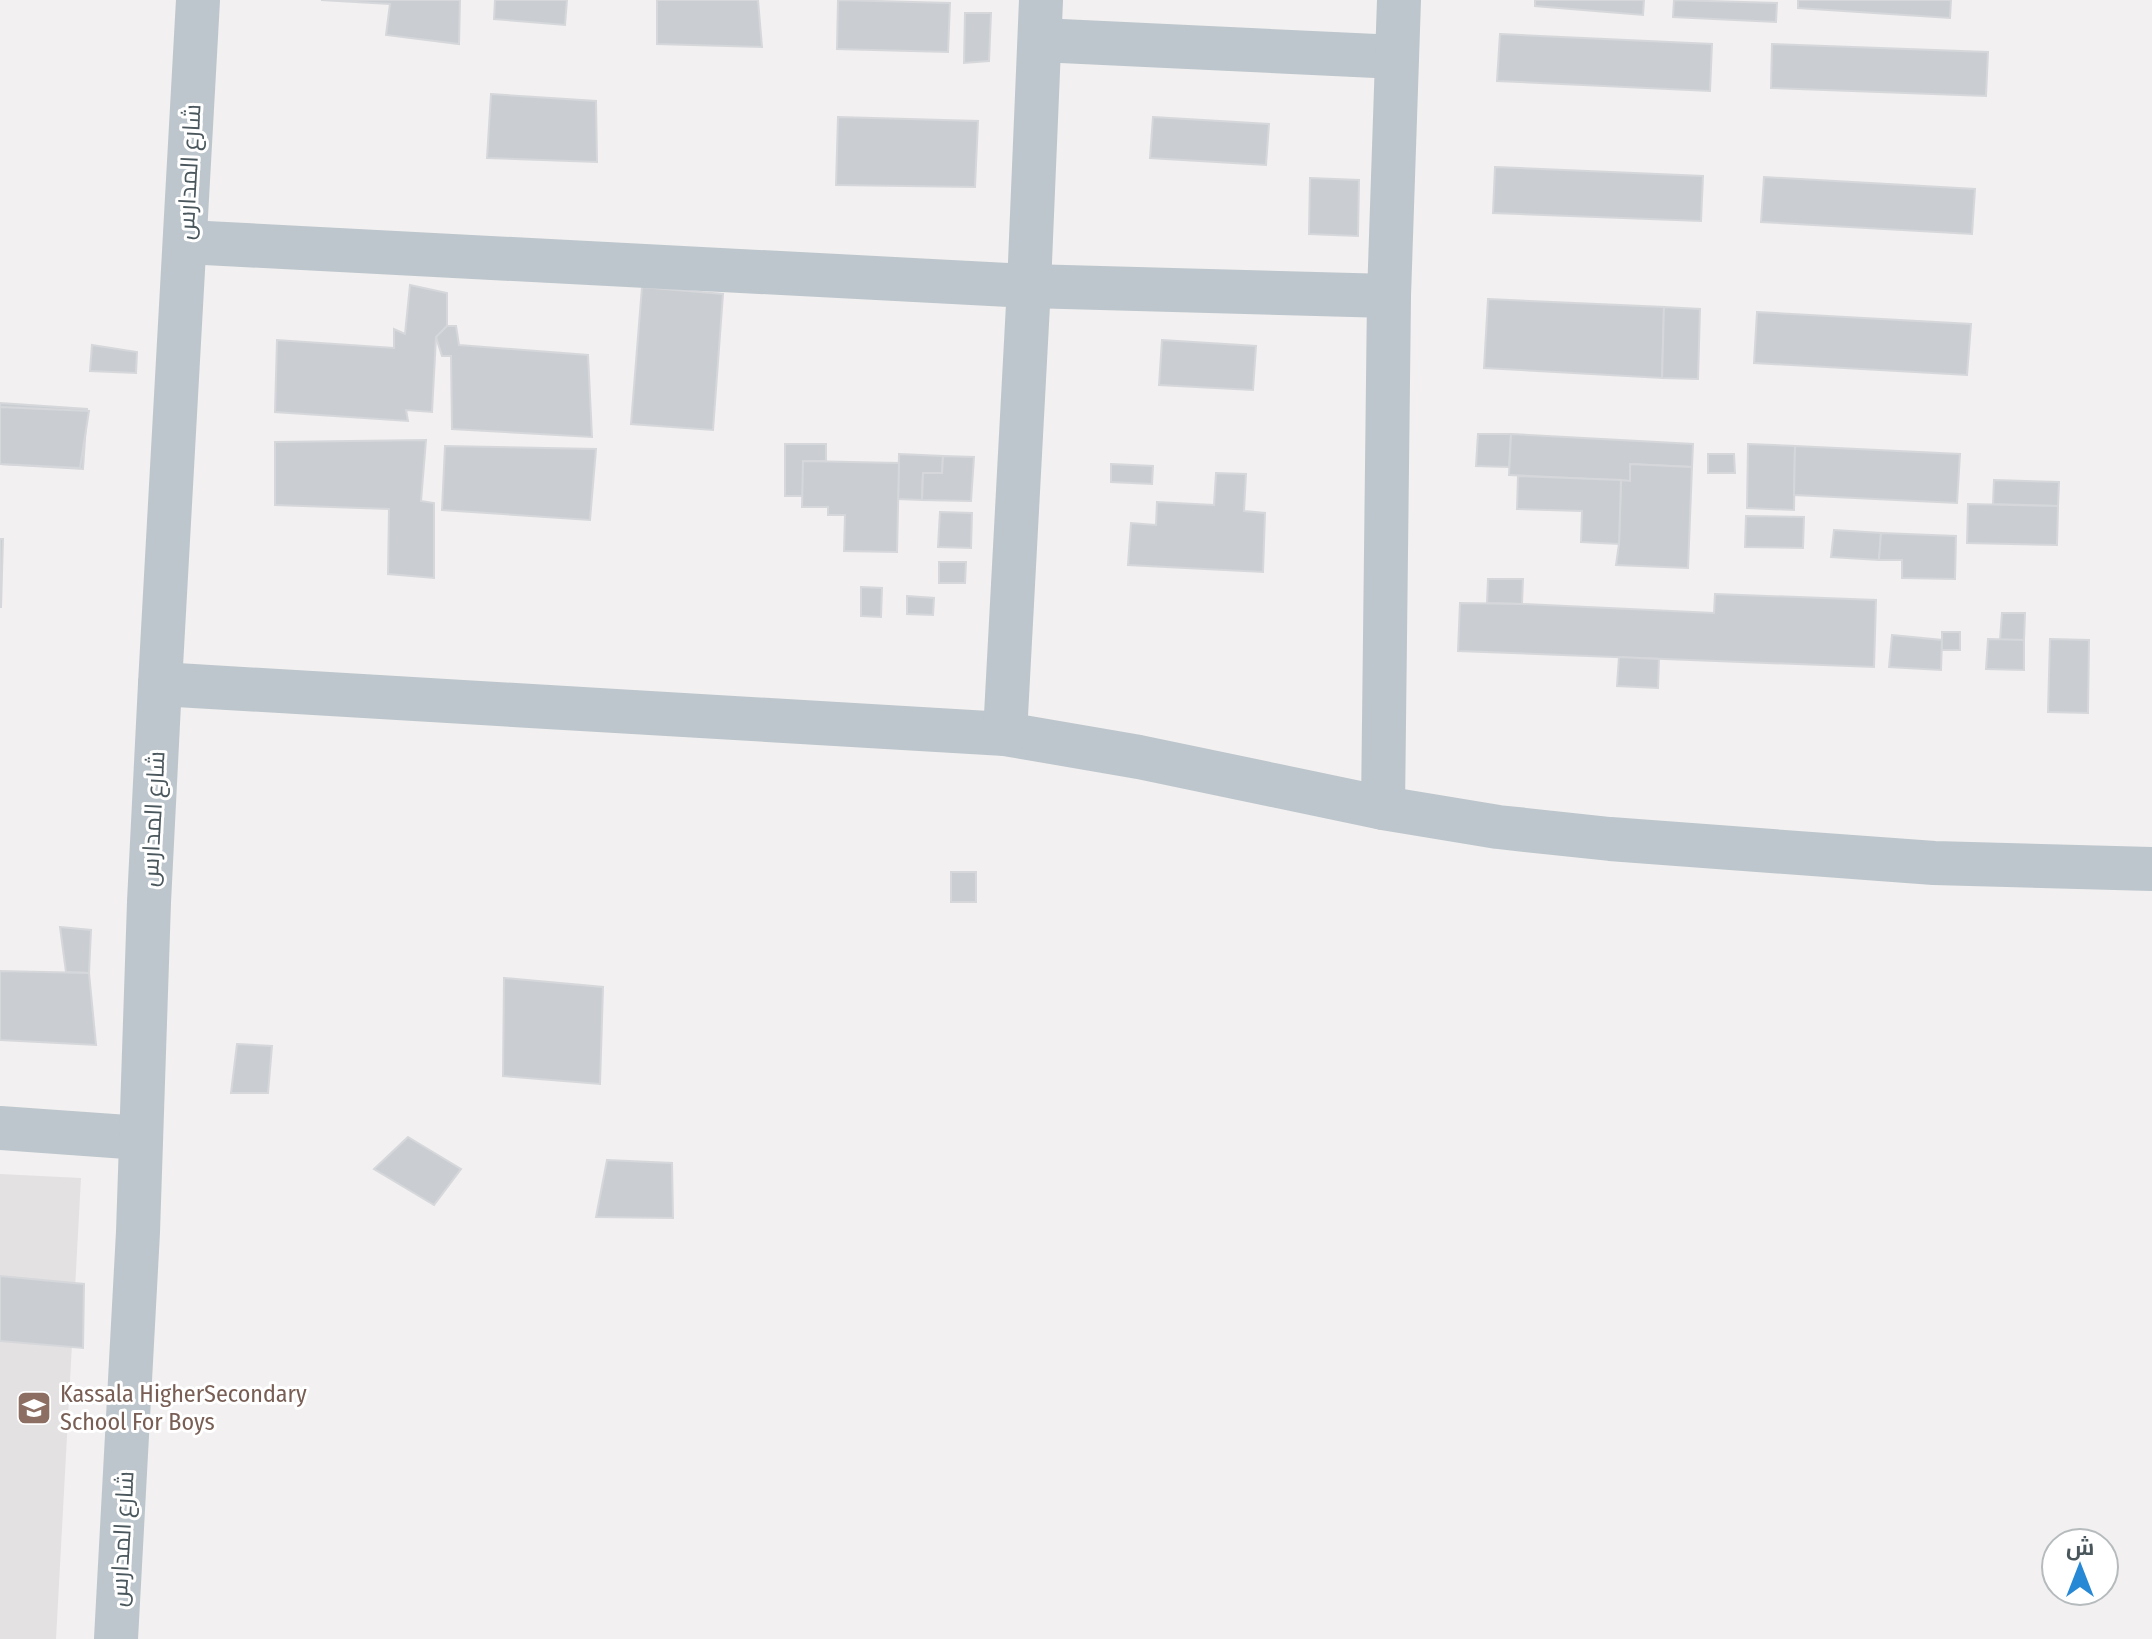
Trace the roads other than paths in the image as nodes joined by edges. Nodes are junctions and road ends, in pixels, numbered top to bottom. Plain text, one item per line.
1 (198, 0) edge
2 (1399, 0) edge
3 (1040, 20) edge
4 (1397, 57) junction
5 (186, 242) junction
6 (1029, 286) junction
7 (1389, 296) junction
8 (160, 684) junction
9 (1005, 734) junction
10 (1383, 808) junction
11 (2152, 869) edge
12 (0, 1128) edge
13 (141, 1138) junction
14 (116, 1639) edge

1 - 5 street, شارع المدارس
2 - 4 street
3 - 4 street
3 - 6 street
4 - 7 street
5 - 6 street
5 - 8 street, شارع المدارس
6 - 7 street
6 - 9 street
7 - 10 street
8 - 9 street
8 - 13 street, شارع المدارس
9 - 10 street
10 - 11 street
12 - 13 street
13 - 14 street, شارع المدارس

